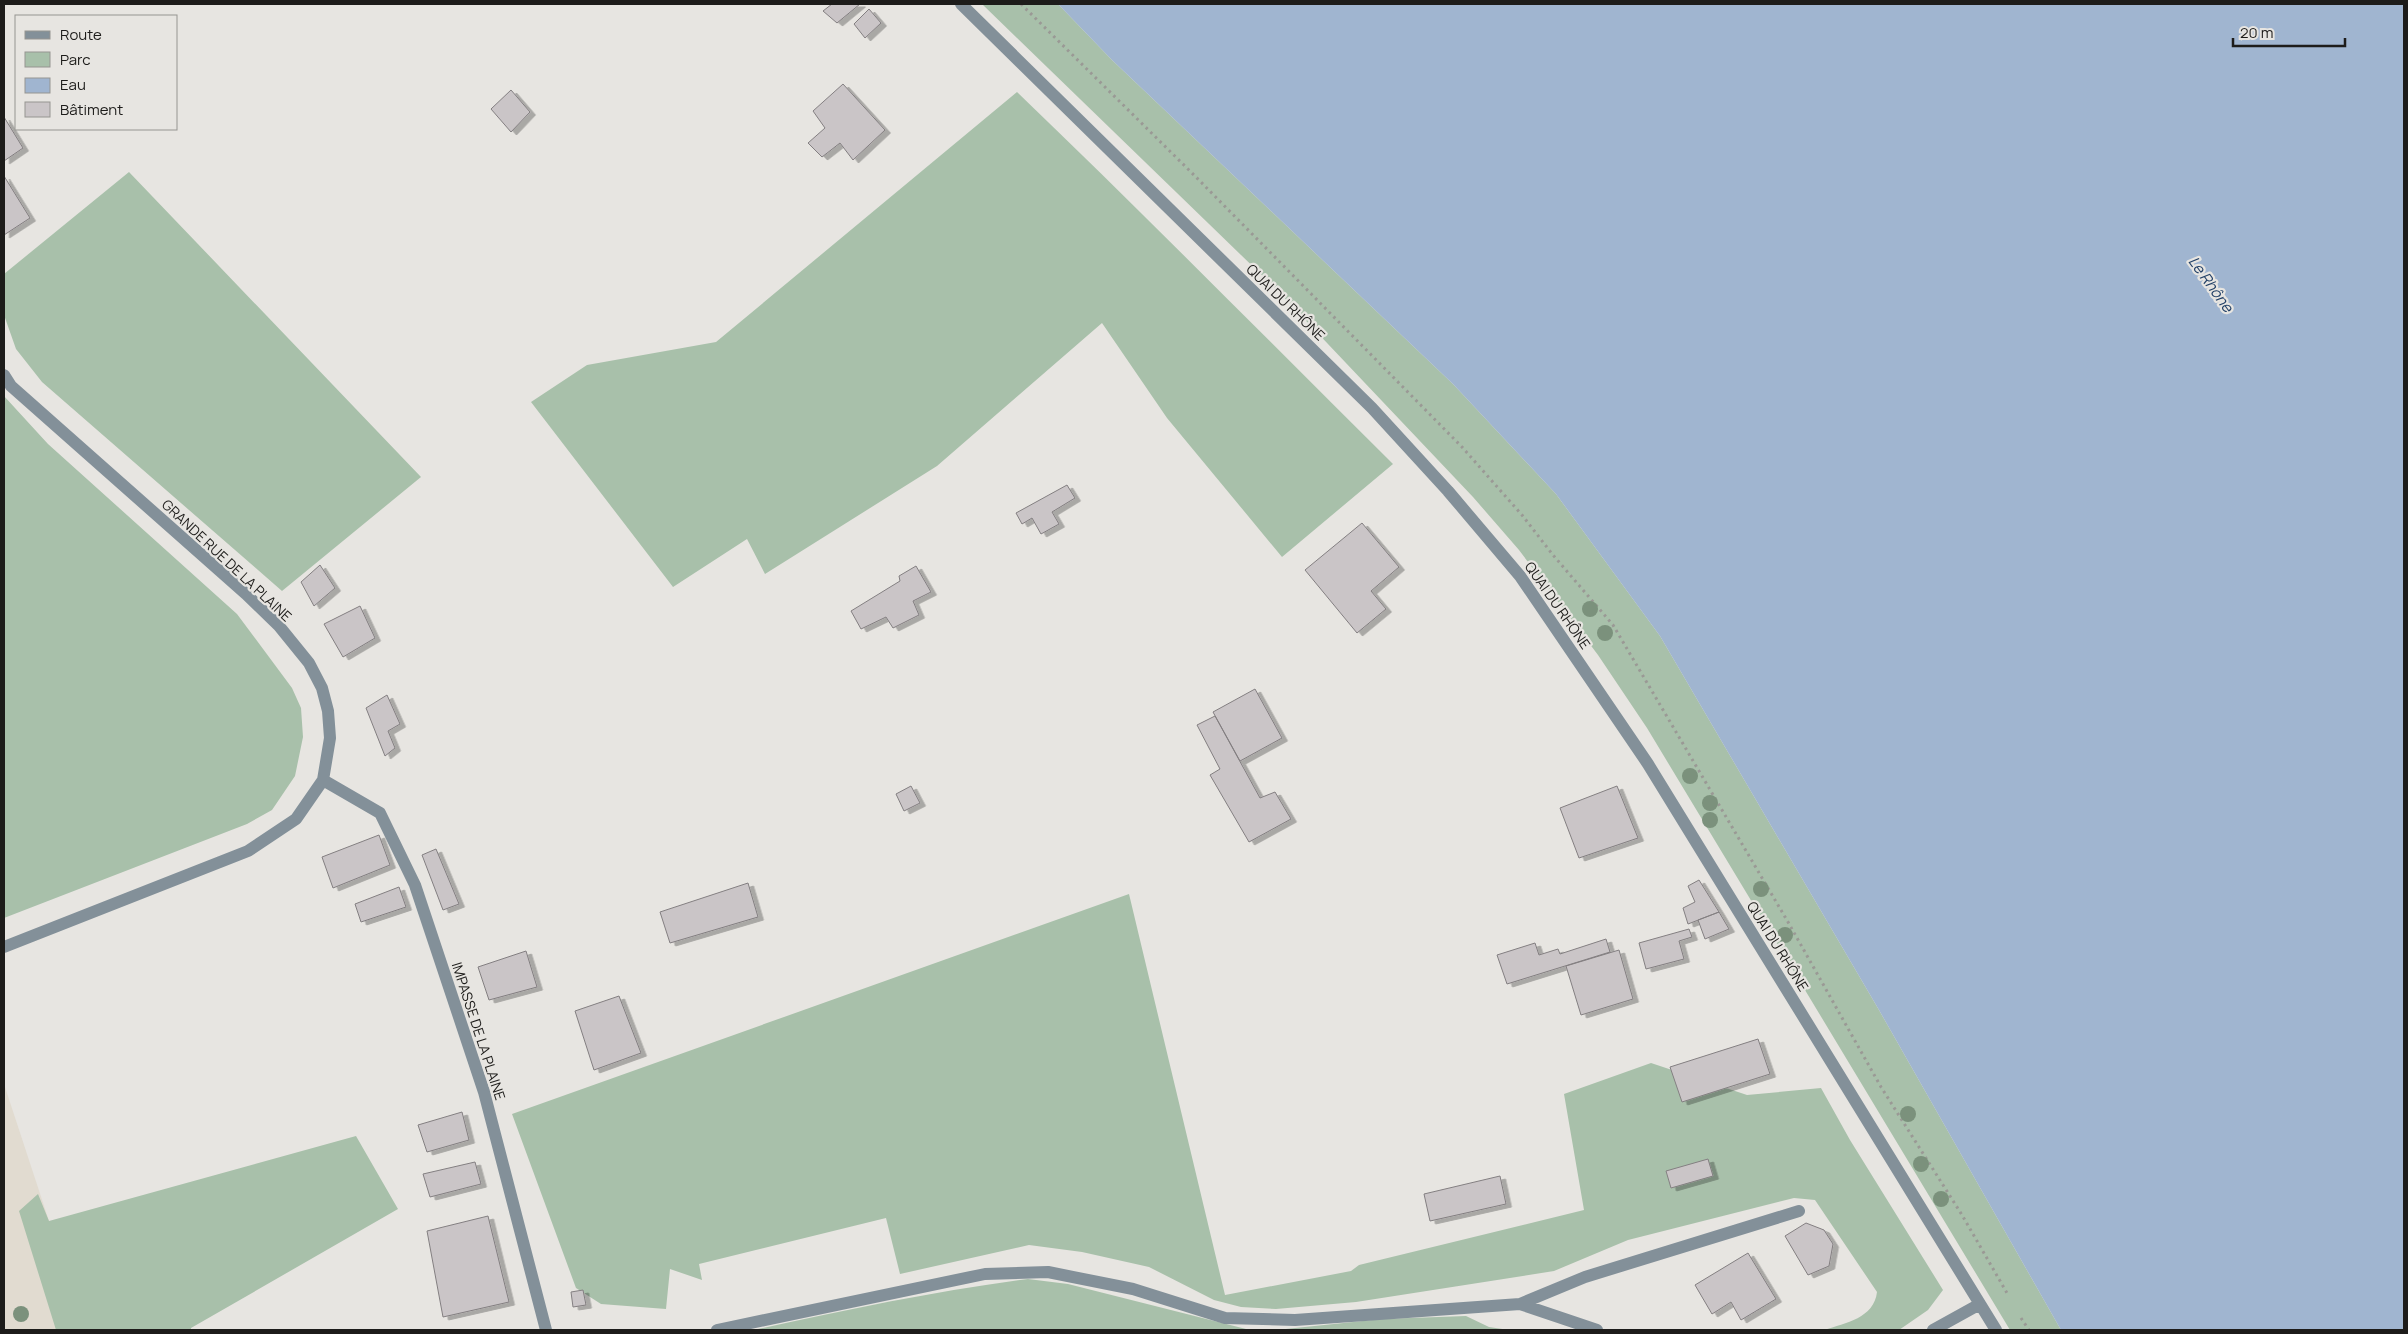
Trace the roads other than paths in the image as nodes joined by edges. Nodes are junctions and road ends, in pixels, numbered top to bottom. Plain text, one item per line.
1 (961, 4) edge
2 (4, 375) edge
3 (323, 780) junction
4 (4, 947) edge
5 (1799, 1211) dead end
6 (1520, 1304) junction
7 (1980, 1304) junction
8 (546, 1330) edge
9 (717, 1330) edge
10 (1597, 1330) edge
11 (1933, 1330) edge
12 (1996, 1330) edge

1 - 7 street, QUAI DU RHÔNE
2 - 3 street, GRANDE RUE DE LA PLAINE
3 - 4 street, GRANDE RUE DE LA PLAINE
3 - 8 street, IMPASSE DE LA PLAINE
5 - 6 street
6 - 9 street
6 - 10 street
7 - 11 street
7 - 12 street, QUAI DU RHÔNE

